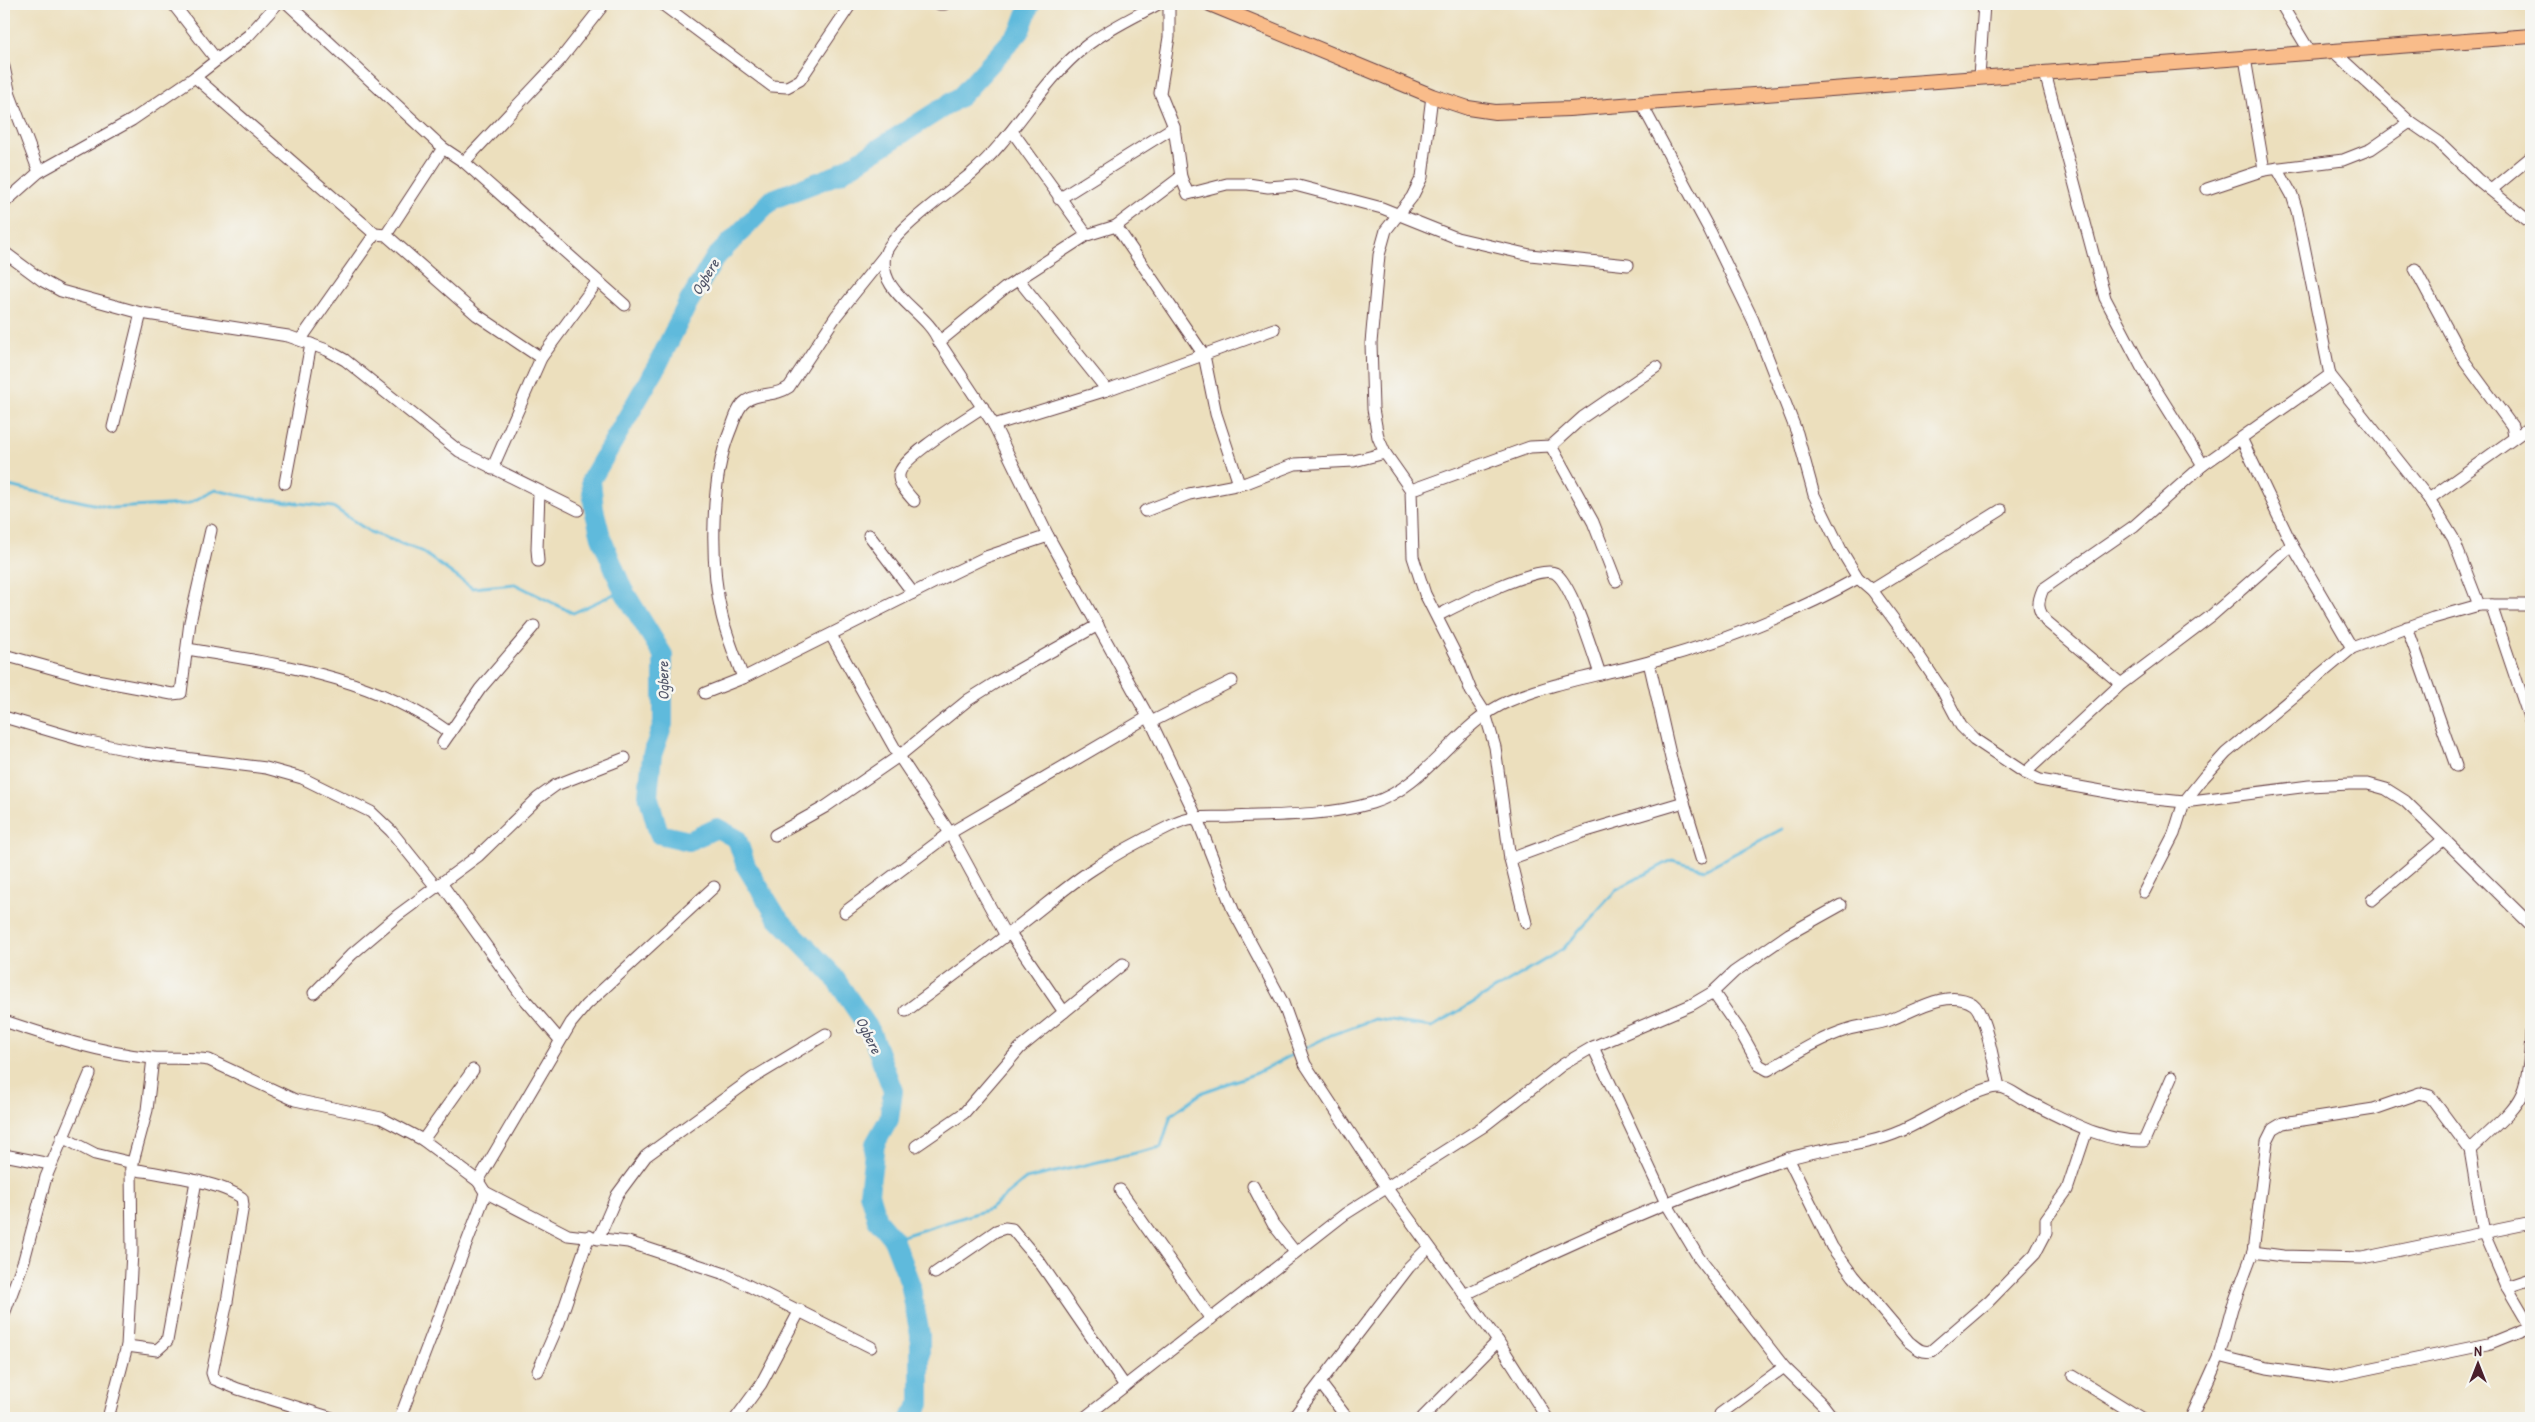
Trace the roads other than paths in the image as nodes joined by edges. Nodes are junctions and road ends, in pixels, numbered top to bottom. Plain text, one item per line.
1 (173, 4) edge
2 (277, 4) edge
3 (288, 4) edge
4 (604, 4) edge
5 (662, 4) edge
6 (851, 4) edge
7 (939, 4) edge
8 (945, 4) edge
9 (1158, 4) edge
10 (1170, 4) edge
11 (1210, 4) edge
12 (1984, 4) edge
13 (2281, 4) edge
14 (1225, 6) edge
15 (2531, 36) edge
16 (2310, 52) junction
17 (2333, 52) junction
18 (2245, 58) junction
19 (216, 59) junction
20 (4, 67) edge
21 (2045, 73) junction
22 (195, 77) junction
23 (1980, 77) junction
24 (1432, 96) junction
25 (1642, 103) junction
26 (2410, 122) junction
27 (1174, 127) junction
28 (1012, 131) junction
29 (443, 148) junction
30 (2531, 157) edge
31 (464, 162) junction
32 (2277, 168) junction
33 (2264, 170) junction
34 (39, 172) junction
35 (1181, 177) junction
36 (2207, 189) dead end
37 (2491, 190) junction
38 (1059, 199) junction
39 (4, 203) edge
40 (1399, 215) junction
41 (2531, 223) edge
42 (1116, 226) junction
43 (381, 234) junction
44 (1087, 235) junction
45 (4, 252) edge
46 (886, 255) junction
47 (1628, 265) dead end
48 (2415, 269) dead end
49 (1018, 279) junction
50 (597, 282) junction
51 (625, 305) dead end
52 (141, 313) junction
53 (1274, 329) dead end
54 (306, 342) junction
55 (939, 342) junction
56 (1204, 355) junction
57 (541, 358) junction
58 (1656, 367) dead end
59 (2330, 375) junction
60 (1107, 390) junction
61 (982, 407) junction
62 (994, 425) junction
63 (2531, 426) edge
64 (113, 428) dead end
65 (2514, 436) junction
66 (2242, 440) junction
67 (1550, 446) junction
68 (1384, 453) junction
69 (2203, 466) junction
70 (492, 469) junction
71 (285, 484) dead end
72 (1239, 484) junction
73 (1411, 490) junction
74 (539, 492) junction
75 (2429, 499) junction
76 (914, 501) dead end
77 (578, 510) dead end
78 (2001, 510) dead end
79 (1145, 511) dead end
80 (210, 530) dead end
81 (869, 535) dead end
82 (1048, 536) junction
83 (2292, 545) junction
84 (538, 561) dead end
85 (1858, 578) junction
86 (1616, 581) dead end
87 (1872, 590) junction
88 (913, 594) junction
89 (2531, 604) edge
90 (2485, 605) junction
91 (1437, 616) junction
92 (1098, 625) junction
93 (534, 626) dead end
94 (2407, 627) junction
95 (831, 635) junction
96 (2352, 648) junction
97 (187, 649) junction
98 (4, 655) edge
99 (1649, 662) junction
100 (1600, 674) junction
101 (743, 678) junction
102 (1232, 682) dead end
103 (2121, 684) junction
104 (705, 693) dead end
105 (1485, 713) junction
106 (4, 716) edge
107 (1150, 720) junction
108 (2531, 723) edge
109 (899, 756) junction
110 (625, 758) dead end
111 (2456, 766) dead end
112 (2025, 773) junction
113 (1684, 802) junction
114 (2184, 802) junction
115 (1196, 816) junction
116 (950, 833) junction
117 (775, 835) dead end
118 (2444, 839) junction
119 (1701, 858) dead end
120 (1510, 859) junction
121 (439, 885) junction
122 (714, 887) dead end
123 (2144, 892) dead end
124 (2372, 900) dead end
125 (1841, 905) dead end
126 (845, 912) dead end
127 (1526, 923) dead end
128 (2531, 925) edge
129 (1008, 935) junction
130 (1123, 964) dead end
131 (1713, 992) junction
132 (314, 993) dead end
133 (906, 1011) dead end
134 (1064, 1012) junction
135 (4, 1022) edge
136 (2531, 1032) edge
137 (826, 1034) dead end
138 (560, 1040) junction
139 (1593, 1047) junction
140 (153, 1058) junction
141 (473, 1070) dead end
142 (90, 1074) dead end
143 (2172, 1077) dead end
144 (1999, 1087) junction
145 (2087, 1130) junction
146 (62, 1137) junction
147 (424, 1140) junction
148 (916, 1146) dead end
149 (2470, 1150) junction
150 (4, 1155) edge
151 (1788, 1158) junction
152 (50, 1164) junction
153 (132, 1166) junction
154 (196, 1181) junction
155 (478, 1181) junction
156 (1253, 1186) dead end
157 (1386, 1187) junction
158 (1120, 1190) dead end
159 (485, 1192) junction
160 (1666, 1204) junction
161 (2531, 1223) edge
162 (2484, 1234) junction
163 (593, 1237) junction
164 (1429, 1247) junction
165 (1295, 1252) junction
166 (2253, 1252) junction
167 (935, 1273) dead end
168 (2531, 1279) edge
169 (2506, 1287) junction
170 (1466, 1294) junction
171 (800, 1310) junction
172 (4, 1314) edge
173 (1211, 1318) junction
174 (2531, 1328) edge
175 (1498, 1341) junction
176 (127, 1346) junction
177 (871, 1347) dead end
178 (2219, 1356) junction
179 (1784, 1367) junction
180 (538, 1372) dead end
181 (2073, 1376) dead end
182 (1322, 1384) junction
183 (1125, 1386) junction
184 (108, 1418) edge
185 (332, 1418) edge
186 (400, 1418) edge
187 (736, 1418) edge
188 (1084, 1418) edge
189 (1293, 1418) edge
190 (1347, 1418) edge
191 (1422, 1418) edge
192 (1547, 1418) edge
193 (1720, 1418) edge
194 (1833, 1418) edge
195 (2141, 1418) edge
196 (2191, 1418) edge

1 - 19 street
2 - 19 street
3 - 29 street
4 - 31 street
5 - 6 street
7 - 8 street
9 - 28 street
10 - 27 street
11 - 14 main road
12 - 23 street
13 - 16 street
14 - 24 main road
15 - 17 main road
16 - 17 main road
16 - 18 main road
17 - 26 street
18 - 21 main road
18 - 33 street
19 - 22 street
20 - 34 street
21 - 23 main road
21 - 69 street
22 - 34 street
22 - 43 street
23 - 25 main road
24 - 25 main road
24 - 40 street
25 - 85 street
26 - 32 street
26 - 37 street
27 - 35 street
27 - 38 street
28 - 38 street
28 - 46 street
29 - 31 street
29 - 43 street
30 - 37 street
31 - 50 street
32 - 33 street
32 - 59 street
33 - 36 street
34 - 39 street
35 - 40 street
35 - 42 street
37 - 41 street
38 - 44 street
40 - 47 street
40 - 68 street
42 - 44 street
42 - 56 street
43 - 54 street
43 - 57 street
44 - 49 street
45 - 52 street
46 - 55 street
46 - 101 street
48 - 65 street
49 - 55 street
49 - 60 street
50 - 51 street
50 - 57 street
52 - 54 street
52 - 64 street
53 - 56 street
54 - 70 street
54 - 71 street
55 - 61 street
56 - 60 street
56 - 72 street
57 - 70 street
58 - 67 street
59 - 66 street
59 - 75 street
60 - 62 street
61 - 62 street
61 - 76 street
62 - 82 street
63 - 65 street
65 - 75 street
66 - 69 street
66 - 83 street
67 - 73 street
67 - 86 street
68 - 72 street
68 - 73 street
69 - 103 street
70 - 74 street
72 - 79 street
73 - 91 street
74 - 77 street
74 - 84 street
75 - 90 street
78 - 87 street
80 - 97 street
81 - 88 street
82 - 88 street
82 - 92 street
83 - 96 street
83 - 103 street
85 - 87 street
85 - 99 street
87 - 112 street
88 - 95 street
89 - 90 street
90 - 94 street
90 - 108 street
91 - 100 street
91 - 105 street
92 - 107 street
92 - 109 street
93 - 97 street
94 - 96 street
94 - 111 street
95 - 101 street
95 - 109 street
96 - 114 street
97 - 98 street
99 - 100 street
99 - 113 street
100 - 105 street
101 - 104 street
102 - 107 street
103 - 112 street
105 - 115 street
105 - 120 street
106 - 121 street
107 - 115 street
107 - 116 street
109 - 116 street
109 - 117 street
110 - 121 street
112 - 114 street
113 - 119 street
113 - 120 street
114 - 118 street
114 - 123 street
115 - 129 street
115 - 157 street
116 - 126 street
116 - 129 street
118 - 124 street
118 - 128 street
120 - 127 street
121 - 132 street
121 - 138 street
122 - 138 street
125 - 131 street
129 - 133 street
129 - 134 street
130 - 134 street
131 - 139 street
131 - 144 street
134 - 148 street
135 - 140 street
136 - 149 street
137 - 163 street
138 - 155 street
139 - 157 street
139 - 160 street
140 - 147 street
140 - 153 street
141 - 147 street
142 - 146 street
143 - 145 street
144 - 145 street
144 - 151 street
145 - 151 street
146 - 152 street
146 - 153 street
147 - 155 street
149 - 162 street
149 - 166 street
150 - 152 street
151 - 160 street
152 - 172 street
153 - 154 street
153 - 176 street
154 - 176 street
154 - 185 street
155 - 159 street
156 - 165 street
157 - 164 street
157 - 165 street
158 - 173 street
159 - 163 street
159 - 186 street
160 - 170 street
160 - 179 street
161 - 162 street
162 - 166 street
162 - 169 street
163 - 171 street
163 - 180 street
164 - 170 street
164 - 182 street
165 - 173 street
166 - 178 street
167 - 183 street
168 - 169 street
169 - 174 street
170 - 175 street
171 - 177 street
171 - 187 street
173 - 183 street
174 - 178 street
175 - 191 street
175 - 192 street
176 - 184 street
178 - 196 street
179 - 193 street
179 - 194 street
181 - 195 street
182 - 189 street
182 - 190 street
183 - 188 street

